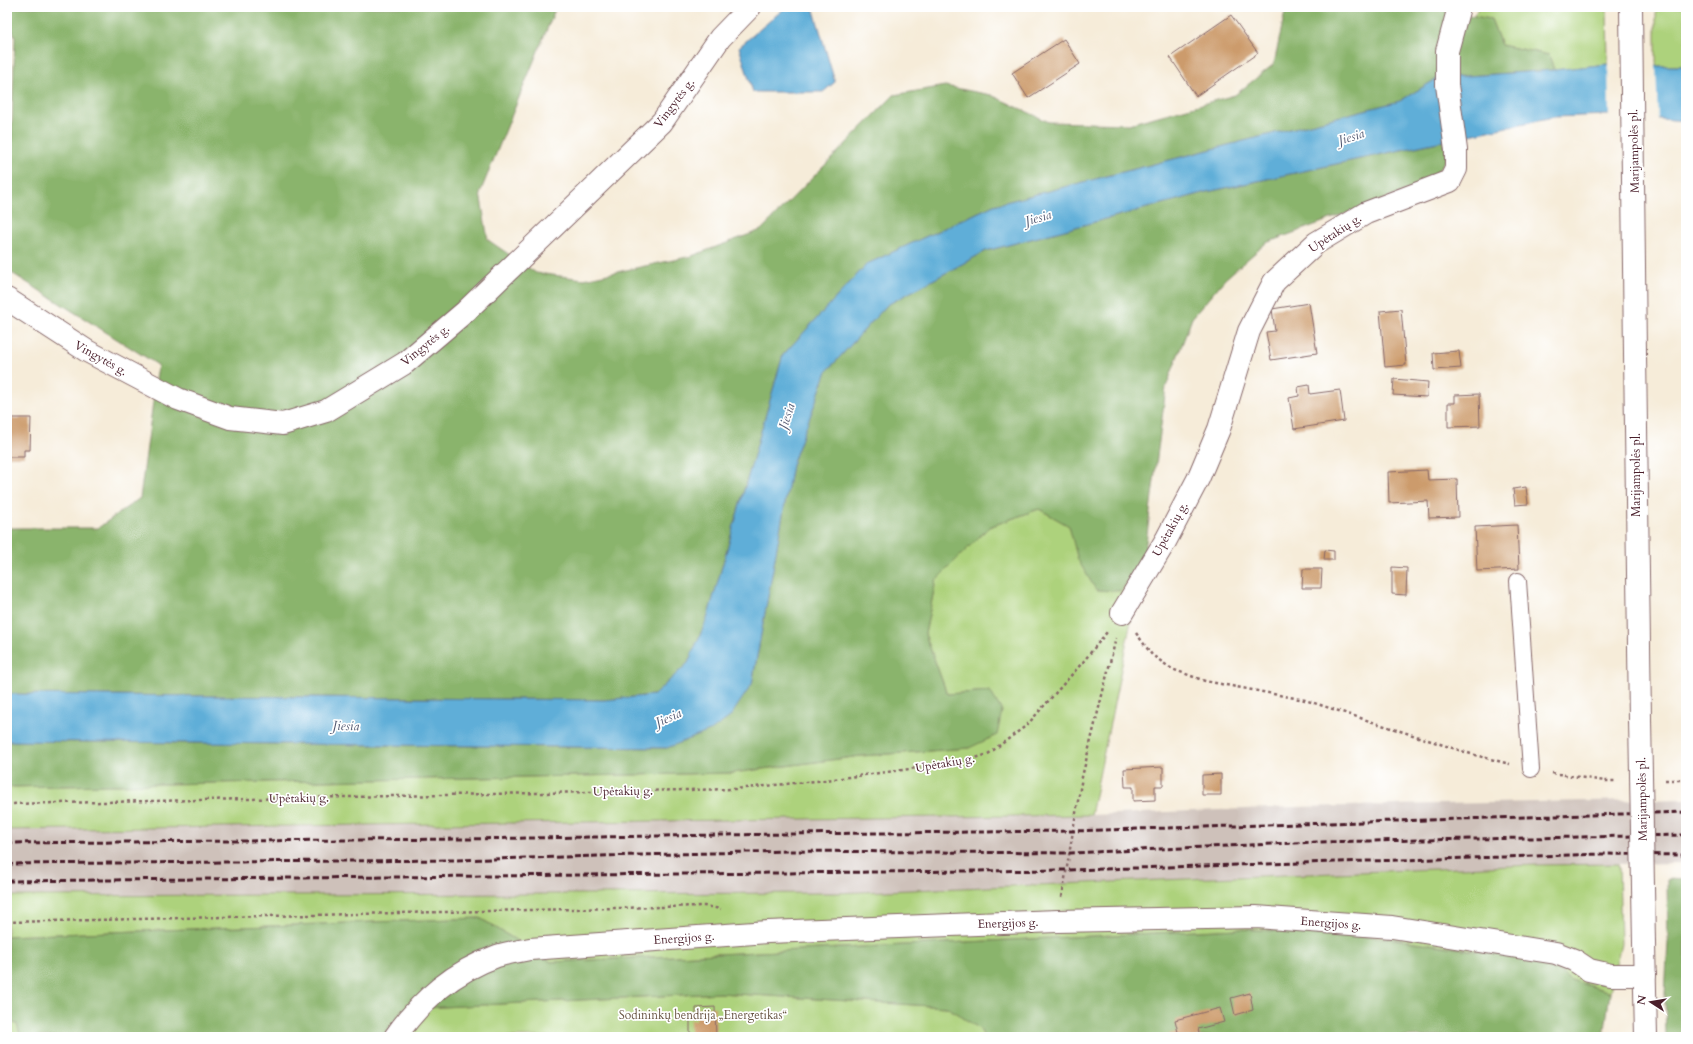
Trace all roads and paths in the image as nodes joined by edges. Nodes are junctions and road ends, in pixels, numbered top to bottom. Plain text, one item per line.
1 (750, 7) edge
2 (1459, 7) edge
3 (1631, 7) edge
4 (7, 299) edge
5 (1518, 580) dead end
6 (1122, 613) junction
7 (1531, 769) junction
8 (1686, 780) edge
9 (1620, 781) dead end
10 (1658, 781) dead end
11 (7, 804) edge
12 (726, 909) dead end
13 (1058, 921) junction
14 (7, 922) edge
15 (1645, 975) junction
16 (395, 1037) edge
17 (1646, 1037) edge

1 - 4 street, Vingytės g.
2 - 6 street, Upėtakių g.
3 - 15 street, Marijampolės pl., bridge
5 - 7 lane
6 - 7 path
6 - 11 path, Upėtakių g.
6 - 13 path
7 - 9 path
8 - 10 path
12 - 14 path
13 - 15 street, Energijos g.
13 - 16 street, Energijos g.
15 - 17 street, Marijampolės pl.

